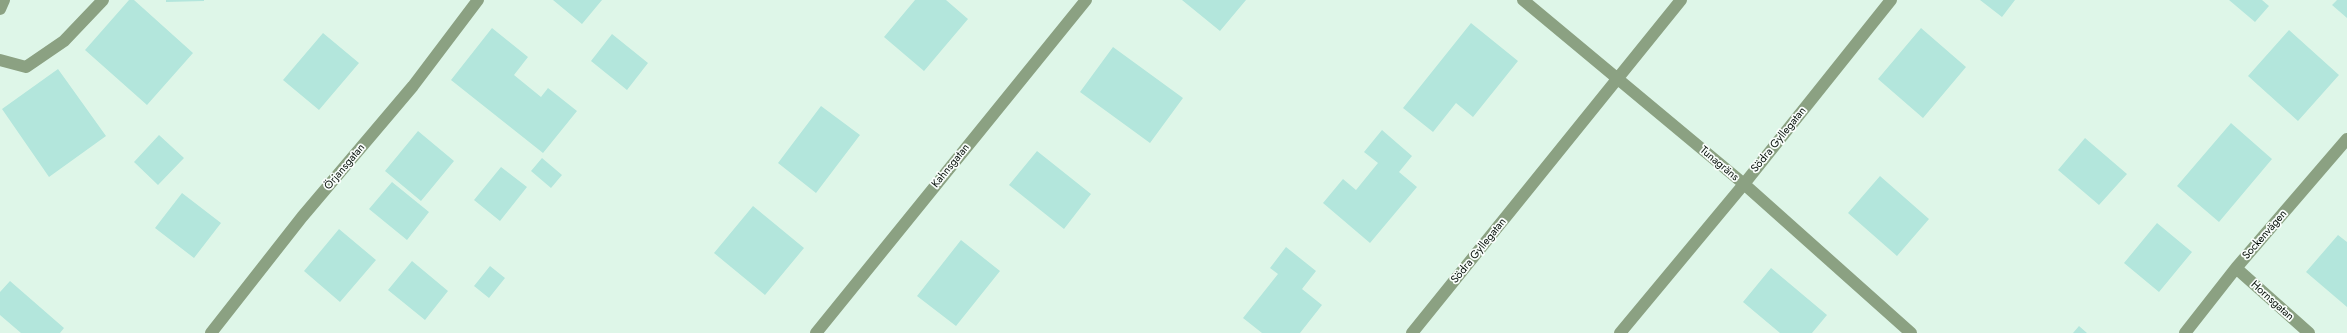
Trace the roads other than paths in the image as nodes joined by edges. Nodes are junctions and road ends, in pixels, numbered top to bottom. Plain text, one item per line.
1 (4, 0) edge
2 (103, 0) edge
3 (478, 0) edge
4 (1086, 0) edge
5 (1523, 0) edge
6 (1681, 0) edge
7 (1891, 0) edge
8 (0, 9) edge
9 (0, 60) edge
10 (1619, 79) junction
11 (2347, 139) edge
12 (1744, 184) junction
13 (2236, 268) junction
14 (211, 333) edge
15 (816, 333) edge
16 (1412, 333) edge
17 (1620, 333) edge
18 (1911, 333) edge
19 (2185, 333) edge
20 (2309, 333) edge

1 - 8 street
2 - 9 street
3 - 14 street, Örjansgatan
4 - 15 street, Kahnsgatan
5 - 10 street, Tunagräns
6 - 10 street, Södra Gyllegatan
7 - 12 street, Södra Gyllegatan
10 - 12 street, Tunagräns
10 - 16 street, Södra Gyllegatan
11 - 13 street, Sockenvägen
12 - 17 street, Södra Gyllegatan
12 - 18 street, Tunagräns
13 - 19 street, Sockenvägen
13 - 20 street, Hornsgatan

